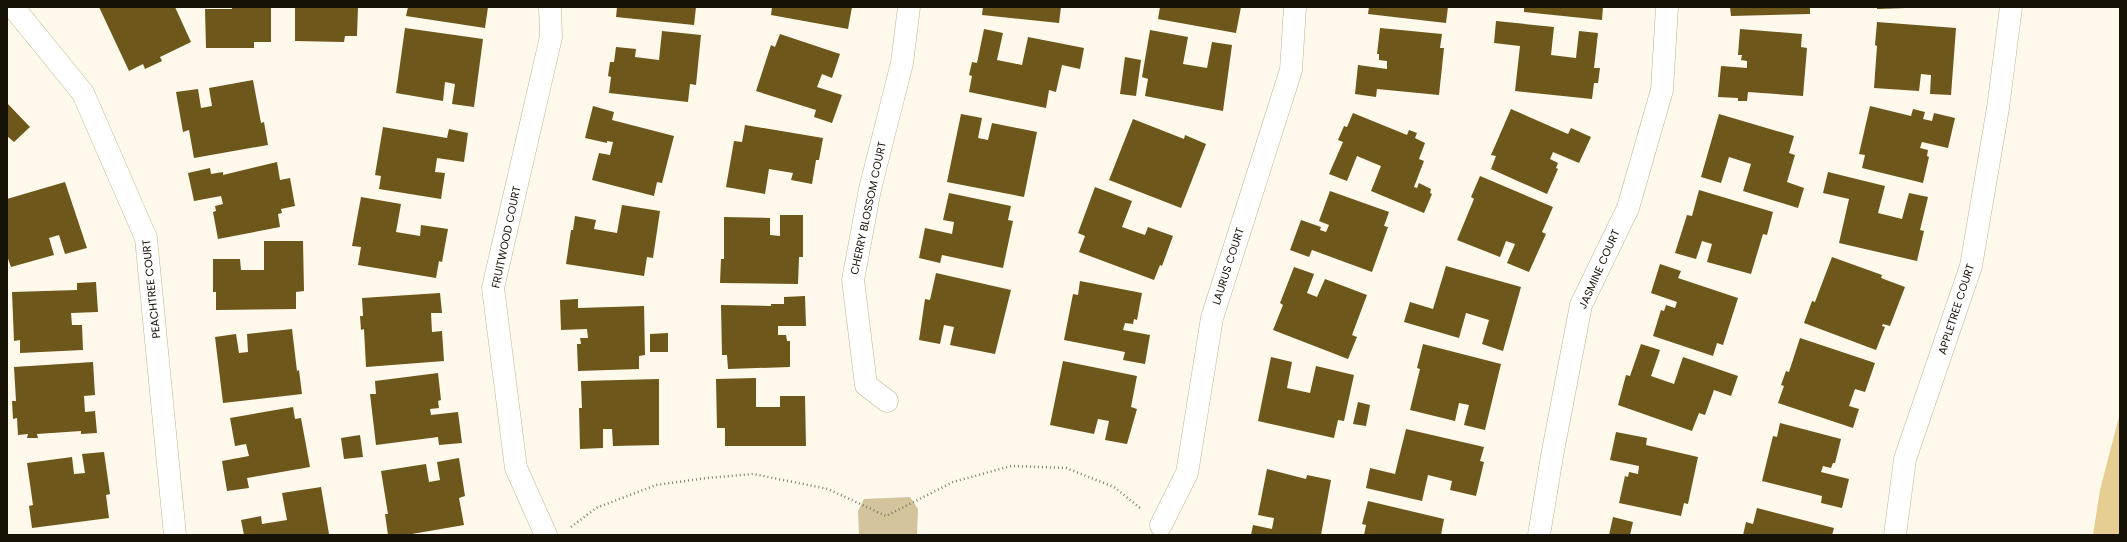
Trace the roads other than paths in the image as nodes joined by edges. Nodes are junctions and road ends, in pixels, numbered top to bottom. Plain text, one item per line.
1 (14, 7) edge
2 (550, 7) edge
3 (909, 7) edge
4 (1295, 7) edge
5 (1667, 7) edge
6 (2011, 7) edge
7 (887, 401) dead end
8 (1161, 525) road end
9 (175, 535) edge
10 (546, 535) edge
11 (1539, 535) edge
12 (1895, 535) edge

1 - 9 street, PEACHTREE COURT
2 - 10 street, FRUITWOOD COURT
3 - 7 street, CHERRY BLOSSOM COURT
4 - 8 street, LAURUS COURT
5 - 11 street, JASMINE COURT
6 - 12 street, APPLETREE COURT

